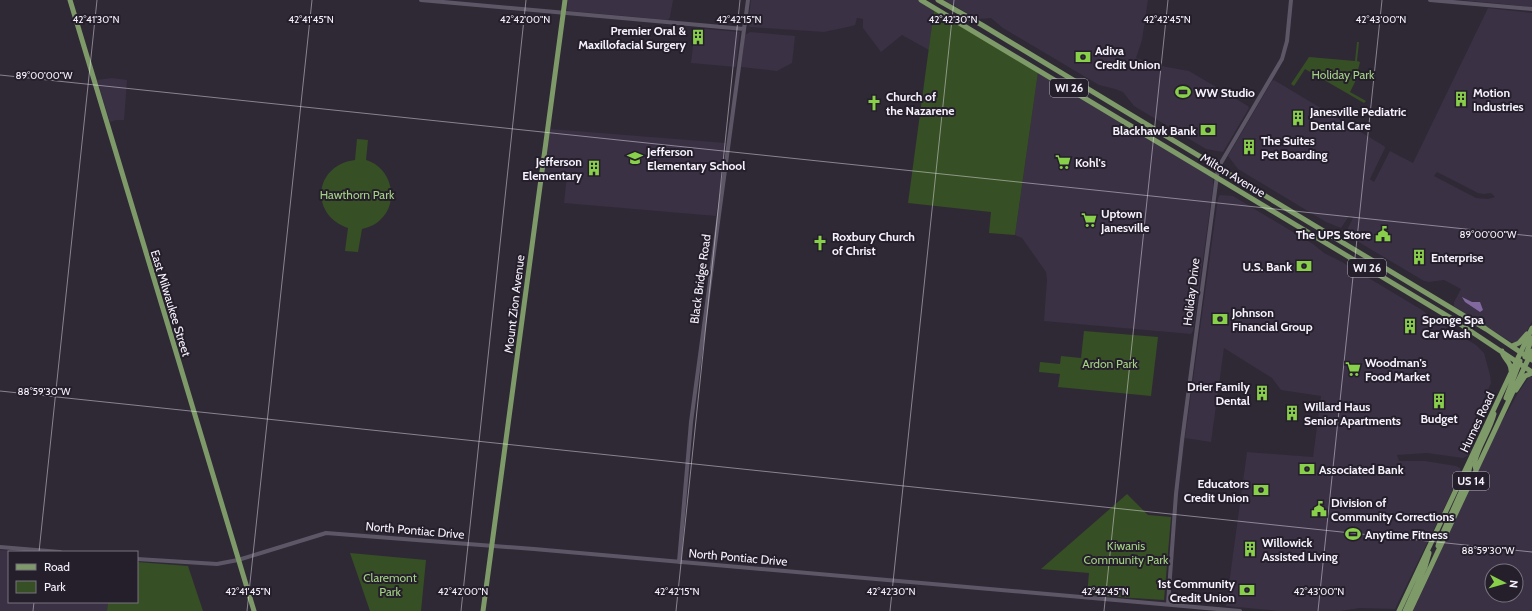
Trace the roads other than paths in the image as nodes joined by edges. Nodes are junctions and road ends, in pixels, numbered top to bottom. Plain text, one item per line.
1 (70, 0) edge
2 (421, 0) edge
3 (565, 0) edge
4 (748, 0) edge
5 (921, 0) edge
6 (938, 0) edge
7 (1291, 0) edge
8 (1430, 0) edge
9 (1532, 9) edge
10 (563, 14) junction
11 (744, 28) junction
12 (1218, 168) junction
13 (1217, 178) junction
14 (1532, 327) edge
15 (1532, 338) edge
16 (1512, 346) junction
17 (1532, 350) edge
18 (1502, 351) junction
19 (1520, 352) junction
20 (1529, 358) edge
21 (1518, 362) junction
22 (1525, 367) junction
23 (1532, 372) edge
24 (1510, 374) junction
25 (1508, 400) junction
26 (1497, 401) junction
27 (1504, 411) junction
28 (1469, 461) junction
29 (1476, 470) junction
30 (1431, 544) junction
31 (492, 546) junction
32 (0, 547) edge
33 (48, 551) edge
34 (138, 559) edge
35 (238, 560) junction
36 (1434, 560) junction
37 (679, 562) junction
38 (1168, 604) junction
39 (254, 611) edge
40 (483, 611) edge
41 (1240, 611) edge
42 (1399, 611) edge
43 (1405, 611) edge
44 (1410, 611) edge

1 - 35 main road, East Milwaukee Street
2 - 10 street
3 - 10 main road, Mount Zion Avenue
4 - 11 street, Black Bridge Road
5 - 13 main road, Milton Avenue / WI 26
6 - 12 main road, Milton Avenue / WI 26
7 - 12 street, Holiday Drive
8 - 9 street
10 - 11 street
10 - 31 main road, Mount Zion Avenue
11 - 37 street, Black Bridge Road
12 - 13 street, Holiday Drive
12 - 16 main road, Milton Avenue / WI 26
13 - 18 main road, Milton Avenue / WI 26
13 - 38 street, Holiday Drive
14 - 16 main road
14 - 19 main road, Humes Road / US 14
15 - 20 main road
16 - 19 main road, Milton Avenue / WI 26
17 - 20 main road
18 - 21 main road, Milton Avenue / WI 26
18 - 24 main road
19 - 20 main road, Milton Avenue / WI 26
19 - 21 main road, Humes Road / US 14
20 - 22 main road
21 - 22 main road, Milton Avenue / WI 26
21 - 24 main road, Humes Road / US 14
21 - 27 main road
22 - 23 main road, Milton Avenue / WI 26
22 - 25 main road, Humes Road / US 14
23 - 25 main road
24 - 26 main road, Humes Road / US 14
25 - 27 main road, Humes Road / US 14
26 - 28 main road, Humes Road / US 14
26 - 29 main road
27 - 29 main road, Humes Road / US 14
28 - 30 main road, Humes Road / US 14
28 - 36 main road
29 - 36 main road, Humes Road / US 14
30 - 42 main road, Humes Road / US 14
30 - 43 main road
31 - 35 street, North Pontiac Drive
31 - 37 street, North Pontiac Drive
31 - 40 main road, Mount Zion Avenue
32 - 33 street
34 - 35 street, North Pontiac Drive
35 - 39 main road, East Milwaukee Street
36 - 44 main road, Humes Road / US 14
37 - 38 street, North Pontiac Drive
38 - 41 street, North Pontiac Drive

